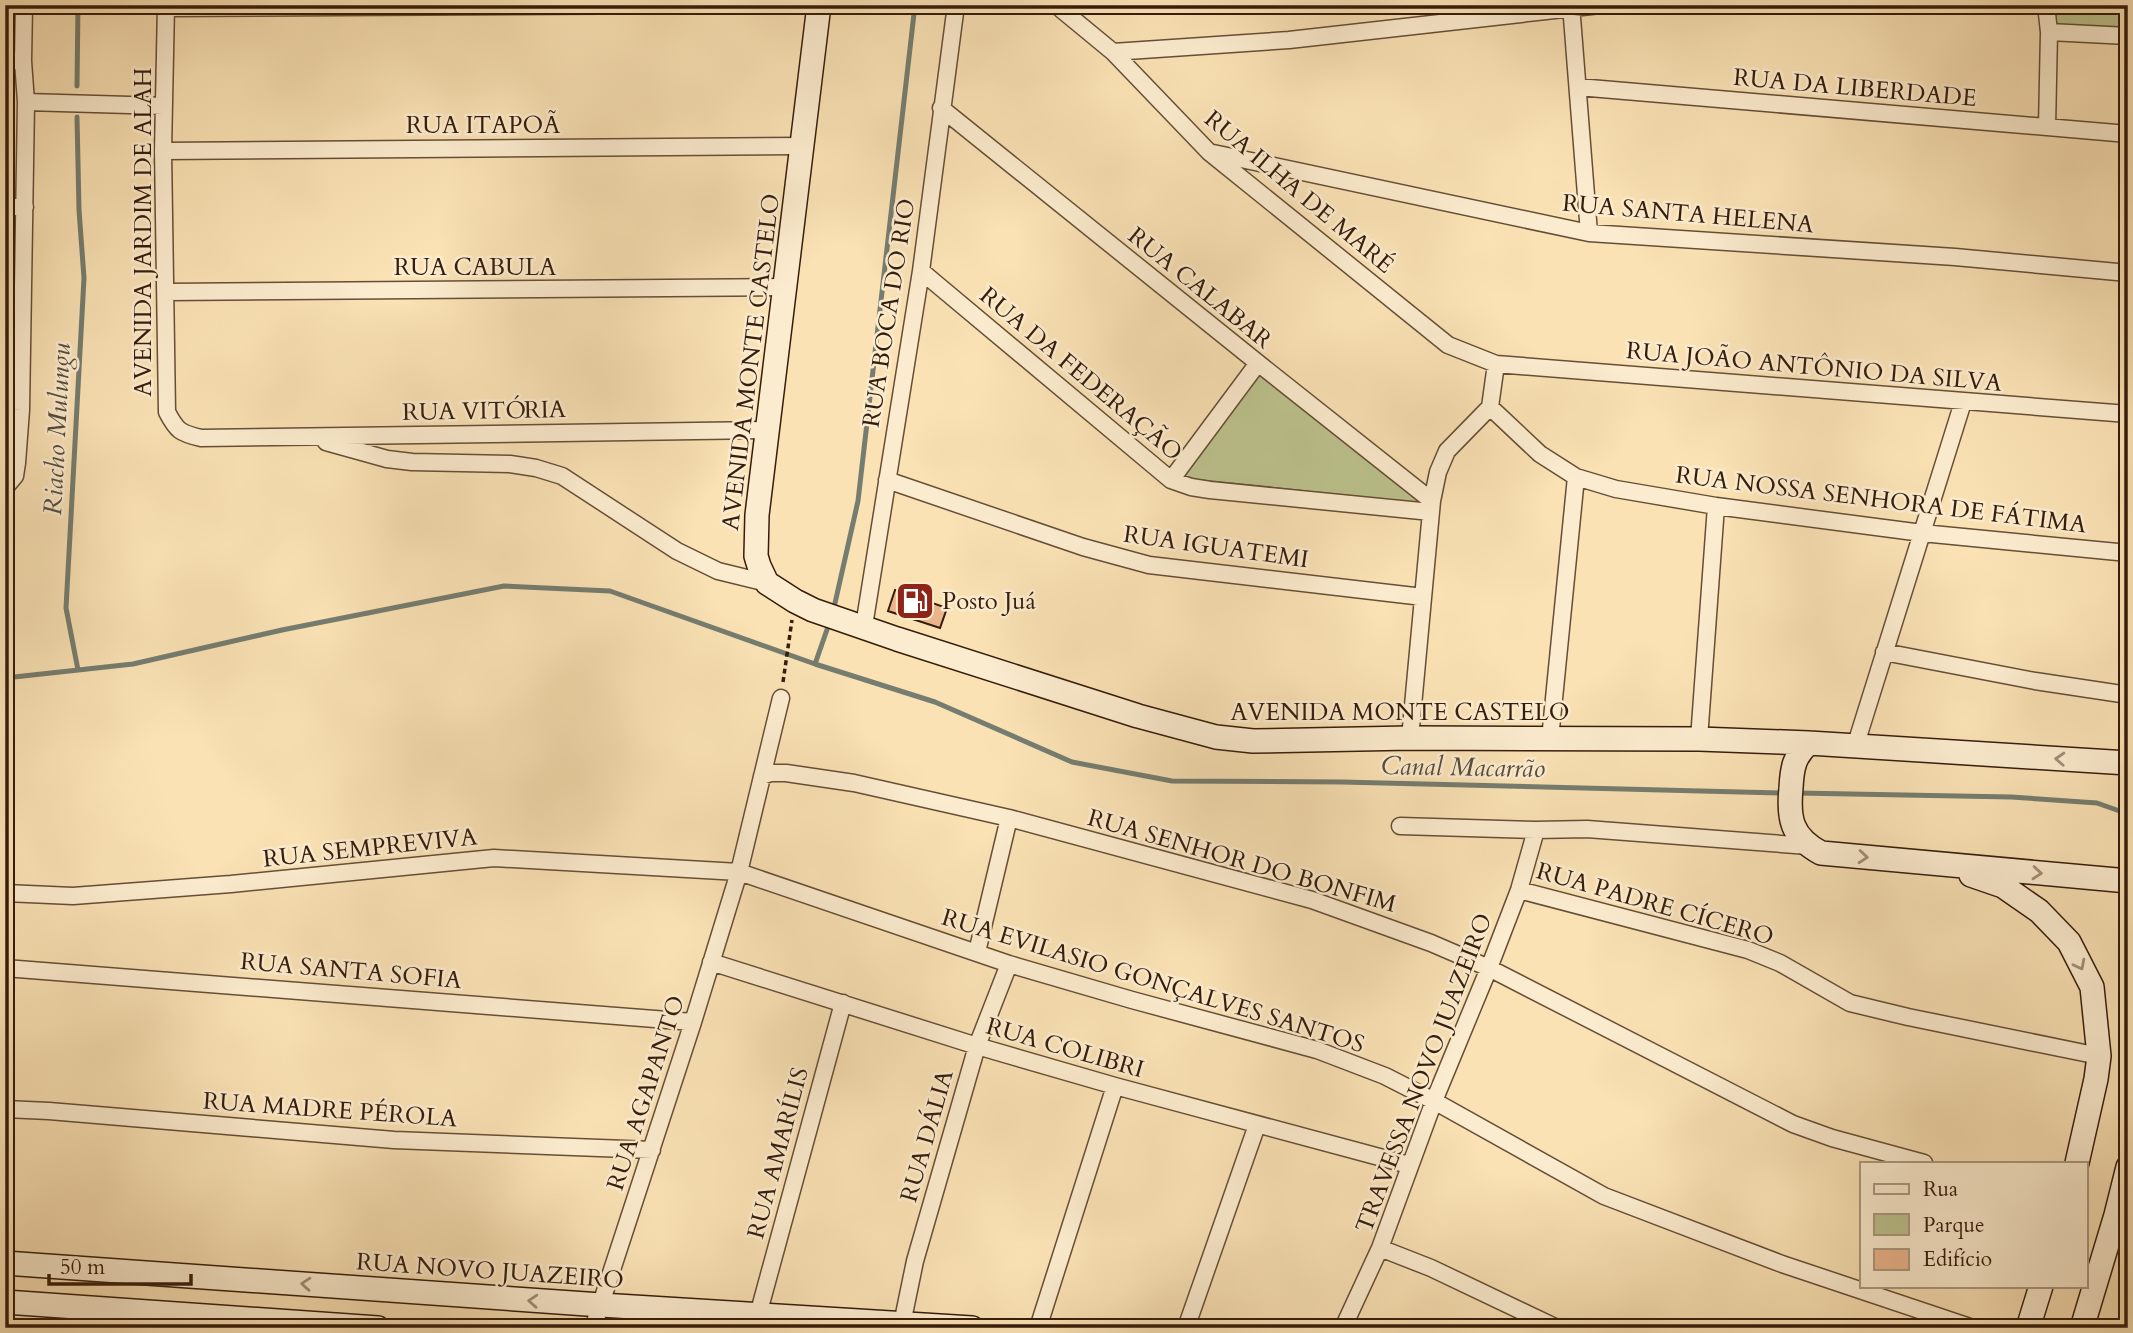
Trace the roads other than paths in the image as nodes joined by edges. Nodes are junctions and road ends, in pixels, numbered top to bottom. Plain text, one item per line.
1 (24, 5) edge
2 (695, 5) edge
3 (819, 5) edge
4 (956, 5) edge
5 (1056, 5) edge
6 (1600, 5) edge
7 (2046, 5) edge
8 (167, 7) edge
9 (1572, 7) edge
10 (2049, 32) junction
11 (2128, 36) edge
12 (1113, 52) junction
13 (5, 61) edge
14 (23, 61) junction
15 (1578, 87) junction
16 (26, 102) junction
17 (164, 106) junction
18 (941, 108) junction
19 (2047, 127) junction
20 (2128, 134) edge
21 (803, 146) junction
22 (163, 151) junction
23 (1209, 152) junction
24 (5, 207) edge
25 (25, 207) junction
26 (1589, 233) junction
27 (921, 271) junction
28 (2128, 273) edge
29 (784, 287) junction
30 (166, 292) junction
31 (13, 352) edge
32 (1258, 363) junction
33 (1496, 364) junction
34 (1963, 402) junction
35 (1490, 407) junction
36 (2128, 414) edge
37 (767, 430) junction
38 (307, 437) junction
39 (201, 438) joint
40 (1576, 477) junction
41 (887, 480) junction
42 (1171, 480) junction
43 (10, 482) edge
44 (1716, 506) junction
45 (1431, 507) junction
46 (1922, 533) junction
47 (2128, 552) edge
48 (767, 583) junction
49 (1423, 597) junction
50 (854, 623) junction
51 (1884, 652) junction
52 (2128, 695) edge
53 (781, 698) dead end
54 (1410, 738) junction
55 (1699, 739) junction
56 (1550, 740) junction
57 (1762, 741) junction
58 (1809, 743) junction
59 (1855, 747) junction
60 (2128, 763) edge
61 (1792, 774) junction
62 (762, 776) junction
63 (1009, 818) junction
64 (1400, 826) dead end
65 (1536, 830) junction
66 (1808, 846) junction
67 (1920, 862) junction
68 (738, 872) junction
69 (2128, 881) edge
70 (1520, 890) junction
71 (5, 893) edge
72 (977, 952) junction
73 (711, 962) junction
74 (1009, 964) junction
75 (5, 968) edge
76 (1489, 968) junction
77 (843, 1003) junction
78 (693, 1021) junction
79 (976, 1046) junction
80 (2099, 1056) junction
81 (1115, 1086) junction
82 (1434, 1101) junction
83 (5, 1109) edge
84 (1257, 1125) junction
85 (652, 1150) junction
86 (1920, 1162) edge
87 (2077, 1162) edge
88 (1409, 1165) junction
89 (2128, 1167) edge
90 (2122, 1217) edge
91 (1380, 1248) junction
92 (5, 1263) edge
93 (2040, 1288) edge
94 (5, 1302) edge
95 (601, 1305) junction
96 (758, 1315) junction
97 (902, 1324) junction
98 (378, 1328) edge
99 (593, 1328) edge
100 (972, 1328) edge
101 (1038, 1328) edge
102 (1186, 1328) edge
103 (1343, 1328) edge
104 (1557, 1328) edge
105 (1973, 1328) edge
106 (2028, 1328) edge
107 (2082, 1328) edge

1 - 14 street
2 - 8 street
3 - 21 street, AVENIDA MONTE CASTELO
4 - 18 street, RUA BOCA DO RIO
5 - 12 street, RUA ILHA DE MARÉ
6 - 9 street
7 - 10 street
8 - 17 street, AVENIDA JARDIM DE ALAH
9 - 12 street
9 - 15 street
10 - 11 street
10 - 19 street
12 - 23 street, RUA ILHA DE MARÉ
13 - 14 street
14 - 16 street
15 - 19 street, RUA DA LIBERDADE
15 - 26 street
16 - 17 street
16 - 25 street
17 - 22 street, AVENIDA JARDIM DE ALAH
18 - 27 street, RUA BOCA DO RIO
18 - 32 street, RUA CALABAR
19 - 20 street, RUA DA LIBERDADE
21 - 22 street, RUA ITAPOÃ
21 - 29 street, AVENIDA MONTE CASTELO
22 - 30 street, AVENIDA JARDIM DE ALAH
23 - 26 street, RUA SANTA HELENA
23 - 33 street, RUA ILHA DE MARÉ
24 - 25 street
25 - 31 street
26 - 28 street, RUA SANTA HELENA
27 - 41 street, RUA BOCA DO RIO
27 - 42 street, RUA DA FEDERAÇÃO
29 - 30 street, RUA CABULA
29 - 37 street, AVENIDA MONTE CASTELO
30 - 39 street, AVENIDA JARDIM DE ALAH
31 - 43 street
32 - 42 street
32 - 45 street, RUA CALABAR
33 - 34 street, RUA JOÃO ANTÔNIO DA SILVA
33 - 35 street
34 - 36 street, RUA JOÃO ANTÔNIO DA SILVA
34 - 46 street
35 - 40 street, RUA NOSSA SENHORA DE FÁTIMA
35 - 45 street
37 - 38 street, RUA VITÓRIA
37 - 48 street, AVENIDA MONTE CASTELO
38 - 39 street, RUA VITÓRIA
38 - 48 street
40 - 44 street, RUA NOSSA SENHORA DE FÁTIMA
40 - 56 street
41 - 49 street, RUA IGUATEMI
41 - 50 street, RUA BOCA DO RIO
42 - 45 street, RUA DA FEDERAÇÃO
44 - 46 street, RUA NOSSA SENHORA DE FÁTIMA
44 - 55 street
45 - 49 street
46 - 47 street, RUA NOSSA SENHORA DE FÁTIMA
46 - 51 street
48 - 50 street, AVENIDA MONTE CASTELO
49 - 54 street
50 - 54 street, AVENIDA MONTE CASTELO
51 - 52 street
51 - 59 street
53 - 62 street, RUA AGAPANTO
54 - 56 street, AVENIDA MONTE CASTELO
55 - 56 street, AVENIDA MONTE CASTELO
55 - 57 street, AVENIDA MONTE CASTELO
57 - 58 street, AVENIDA MONTE CASTELO
57 - 61 street
58 - 59 street, AVENIDA MONTE CASTELO
58 - 61 street
60 -> 59 street, AVENIDA MONTE CASTELO
61 - 66 street
62 - 63 street, RUA SENHOR DO BONFIM
62 - 68 street, RUA AGAPANTO
63 - 72 street
63 - 76 street, RUA SENHOR DO BONFIM
64 - 65 street, RUA PADRE CÍCERO
65 - 66 street, RUA PADRE CÍCERO
65 - 70 street, TRAVESSA NOVO JUAZEIRO
66 -> 67 street
67 -> 69 street
67 -> 80 street
68 - 71 street, RUA SEMPREVIVA
68 - 72 street, RUA EVILASIO GONÇALVES SANTOS
68 - 73 street, RUA AGAPANTO
70 - 76 street, TRAVESSA NOVO JUAZEIRO
70 - 80 street, RUA PADRE CÍCERO
72 - 74 street, RUA EVILASIO GONÇALVES SANTOS
73 - 77 street, RUA COLIBRI
73 - 78 street, RUA AGAPANTO
74 - 79 street, RUA DÁLIA
74 - 82 street, RUA EVILASIO GONÇALVES SANTOS
75 - 78 street, RUA SANTA SOFIA
76 - 82 street, TRAVESSA NOVO JUAZEIRO
76 - 86 street, RUA SENHOR DO BONFIM
77 - 79 street, RUA COLIBRI
77 - 96 street, RUA AMARÍLIS
78 - 85 street, RUA AGAPANTO
79 - 81 street, RUA COLIBRI
79 - 97 street, RUA DÁLIA
80 - 87 street
81 - 84 street, RUA COLIBRI
81 - 101 street
82 - 88 street, TRAVESSA NOVO JUAZEIRO
82 - 105 street, RUA EVILASIO GONÇALVES SANTOS
83 - 85 street, RUA MADRE PÉROLA
84 - 88 street, RUA COLIBRI
84 - 102 street
85 - 95 street, RUA AGAPANTO
88 - 91 street, TRAVESSA NOVO JUAZEIRO
89 - 90 street
90 - 107 street
91 - 103 street, TRAVESSA NOVO JUAZEIRO
91 - 104 street
95 -> 92 street, RUA NOVO JUAZEIRO
93 - 106 street
94 - 98 street
95 - 96 street, RUA NOVO JUAZEIRO
95 - 99 street, RUA AGAPANTO
96 - 97 street, RUA NOVO JUAZEIRO
97 - 100 street, RUA NOVO JUAZEIRO

